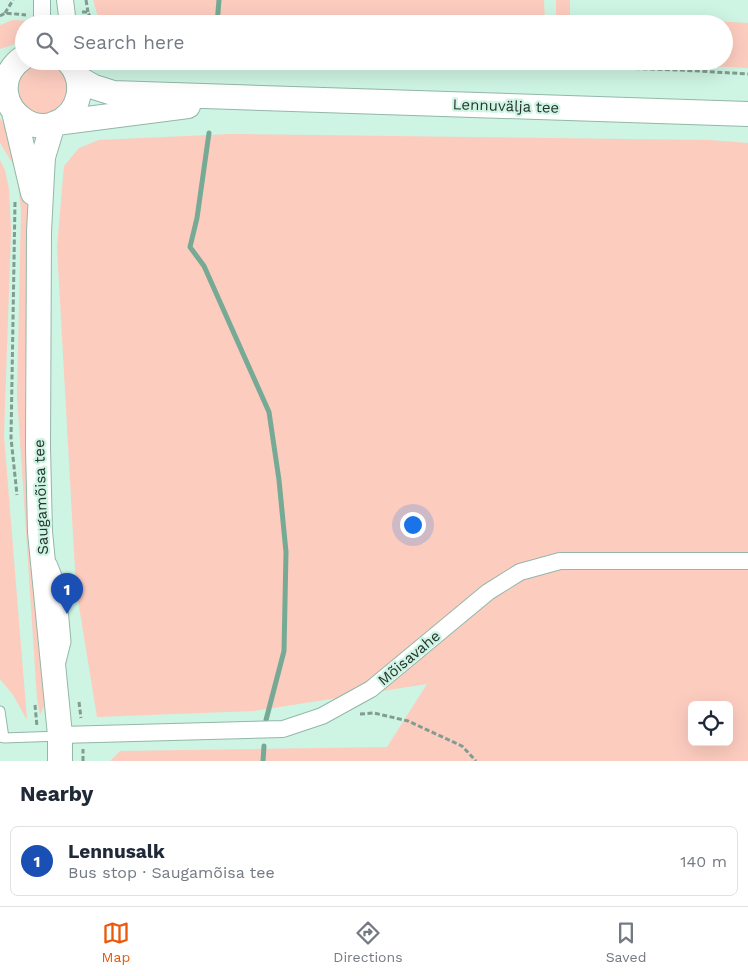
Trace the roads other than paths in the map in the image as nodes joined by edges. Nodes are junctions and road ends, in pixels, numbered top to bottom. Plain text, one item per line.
1 (42, 0) edge
2 (38, 15) edge
3 (15, 59) edge
4 (0, 62) edge
5 (15, 65) edge
6 (74, 70) edge
7 (76, 70) edge
8 (264, 97) junction
9 (8, 107) edge
10 (748, 114) edge
11 (55, 124) junction
12 (39, 232) junction
13 (748, 560) edge
14 (0, 711) edge
15 (60, 736) junction
16 (2, 737) edge
17 (60, 761) edge

1 - 2 street
3 - 4 main road
5 - 9 main road, Saugamõisa tee
6 - 11 main road
7 - 8 main road, Lennuvälja tee
8 - 10 main road, Lennuvälja tee
8 - 11 main road, Lennuvälja tee
9 - 11 main road, Lennuvälja tee
9 - 12 main road, Saugamõisa tee
11 - 12 main road, Saugamõisa tee
12 - 15 main road, Saugamõisa tee
13 - 15 street, Mõisavahe
14 - 16 lane
15 - 16 lane
15 - 17 main road, Saugamõisa tee

